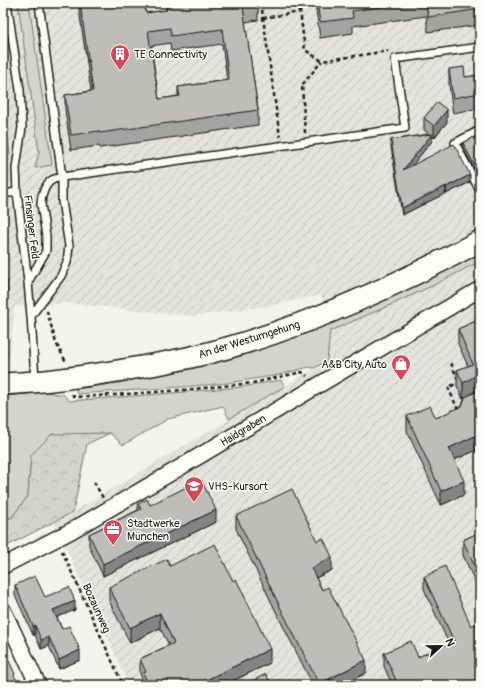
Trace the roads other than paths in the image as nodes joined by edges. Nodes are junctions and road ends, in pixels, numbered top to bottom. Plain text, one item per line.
1 (7, 3) edge
2 (39, 3) edge
3 (480, 47) edge
4 (480, 130) edge
5 (62, 177) junction
6 (480, 189) edge
7 (17, 192) junction
8 (3, 194) edge
9 (480, 241) edge
10 (28, 282) junction
11 (480, 288) edge
12 (32, 316) junction
13 (35, 382) junction
14 (3, 384) edge
15 (3, 566) edge
16 (3, 610) edge
17 (38, 685) edge

1 - 7 lane, Finsinger Feld
2 - 5 lane
3 - 5 lane
4 - 6 lane
5 - 10 lane
5 - 12 lane
7 - 8 lane
7 - 10 lane, Finsinger Feld
9 - 13 main road, An der Westumgehung
10 - 12 lane, Finsinger Feld
11 - 15 street, Haidgraben
12 - 13 lane, Finsinger Feld
13 - 14 main road, An der Westumgehung
16 - 17 street

